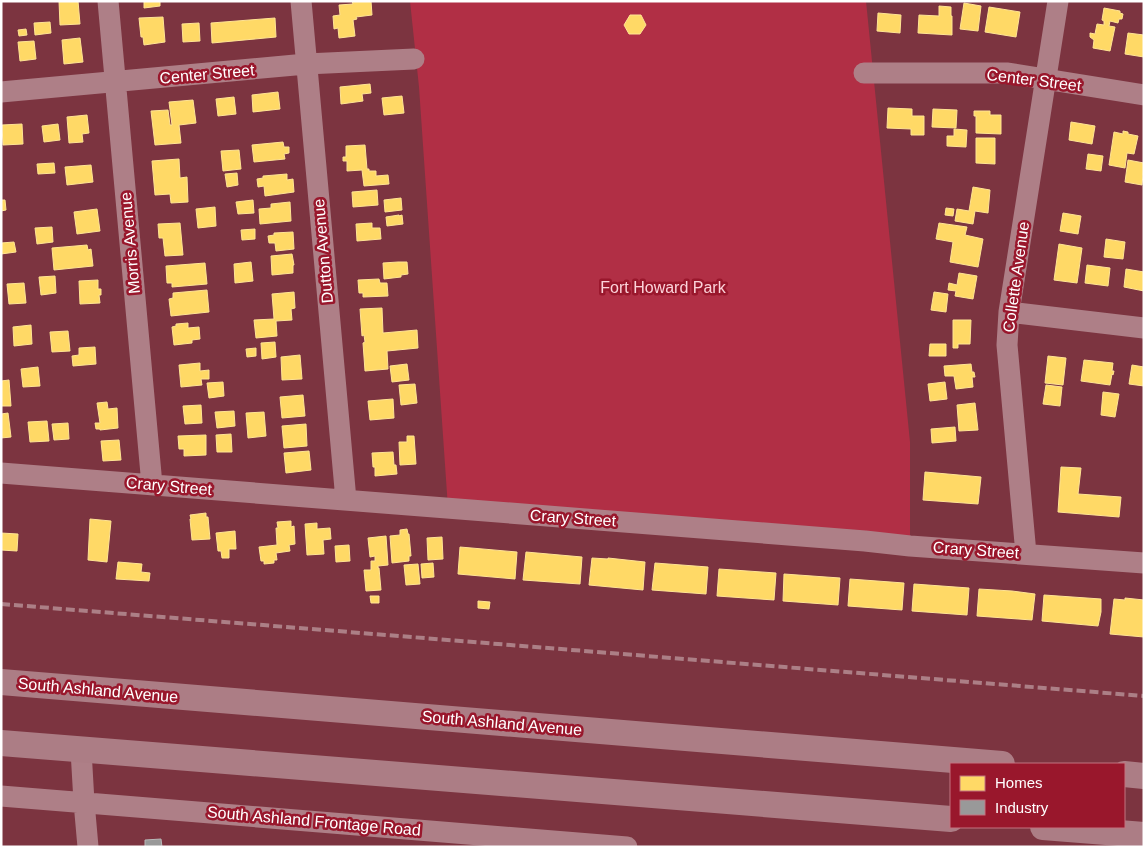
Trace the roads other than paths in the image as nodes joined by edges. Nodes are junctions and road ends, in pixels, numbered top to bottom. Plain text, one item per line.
1 (108, 1) edge
2 (301, 1) edge
3 (1058, 1) edge
4 (414, 59) dead end
5 (306, 64) junction
6 (864, 73) dead end
7 (1046, 79) junction
8 (115, 82) junction
9 (1, 92) edge
10 (1144, 95) edge
11 (1009, 312) junction
12 (1144, 328) edge
13 (1, 472) edge
14 (152, 485) junction
15 (346, 500) junction
16 (1026, 554) junction
17 (1144, 563) edge
18 (1, 682) edge
19 (1, 743) edge
20 (81, 750) junction
21 (990, 763) edge
22 (1125, 774) edge
23 (1144, 776) edge
24 (1, 796) edge
25 (84, 802) junction
26 (950, 819) edge
27 (1056, 828) edge
28 (1144, 835) edge
29 (88, 847) edge
30 (627, 847) edge

1 - 8 street, Morris Avenue
2 - 5 street, Dutton Avenue
3 - 7 street, Collette Avenue
4 - 5 street, Center Street
5 - 8 street, Center Street
5 - 15 street, Dutton Avenue
6 - 7 street, Center Street
7 - 10 street, Center Street
7 - 11 street, Collette Avenue
8 - 9 street, Center Street
8 - 14 street, Morris Avenue
11 - 12 street
11 - 16 street, Collette Avenue
13 - 14 street, Crary Street
14 - 15 street, Crary Street
15 - 16 street, Crary Street
16 - 17 street, Crary Street
18 - 21 main road, South Ashland Avenue
19 - 20 main road
20 - 25 street
20 - 26 main road
22 - 23 main road
24 - 25 street, South Ashland Frontage Road
25 - 29 street
25 - 30 street, South Ashland Frontage Road
27 - 28 main road

